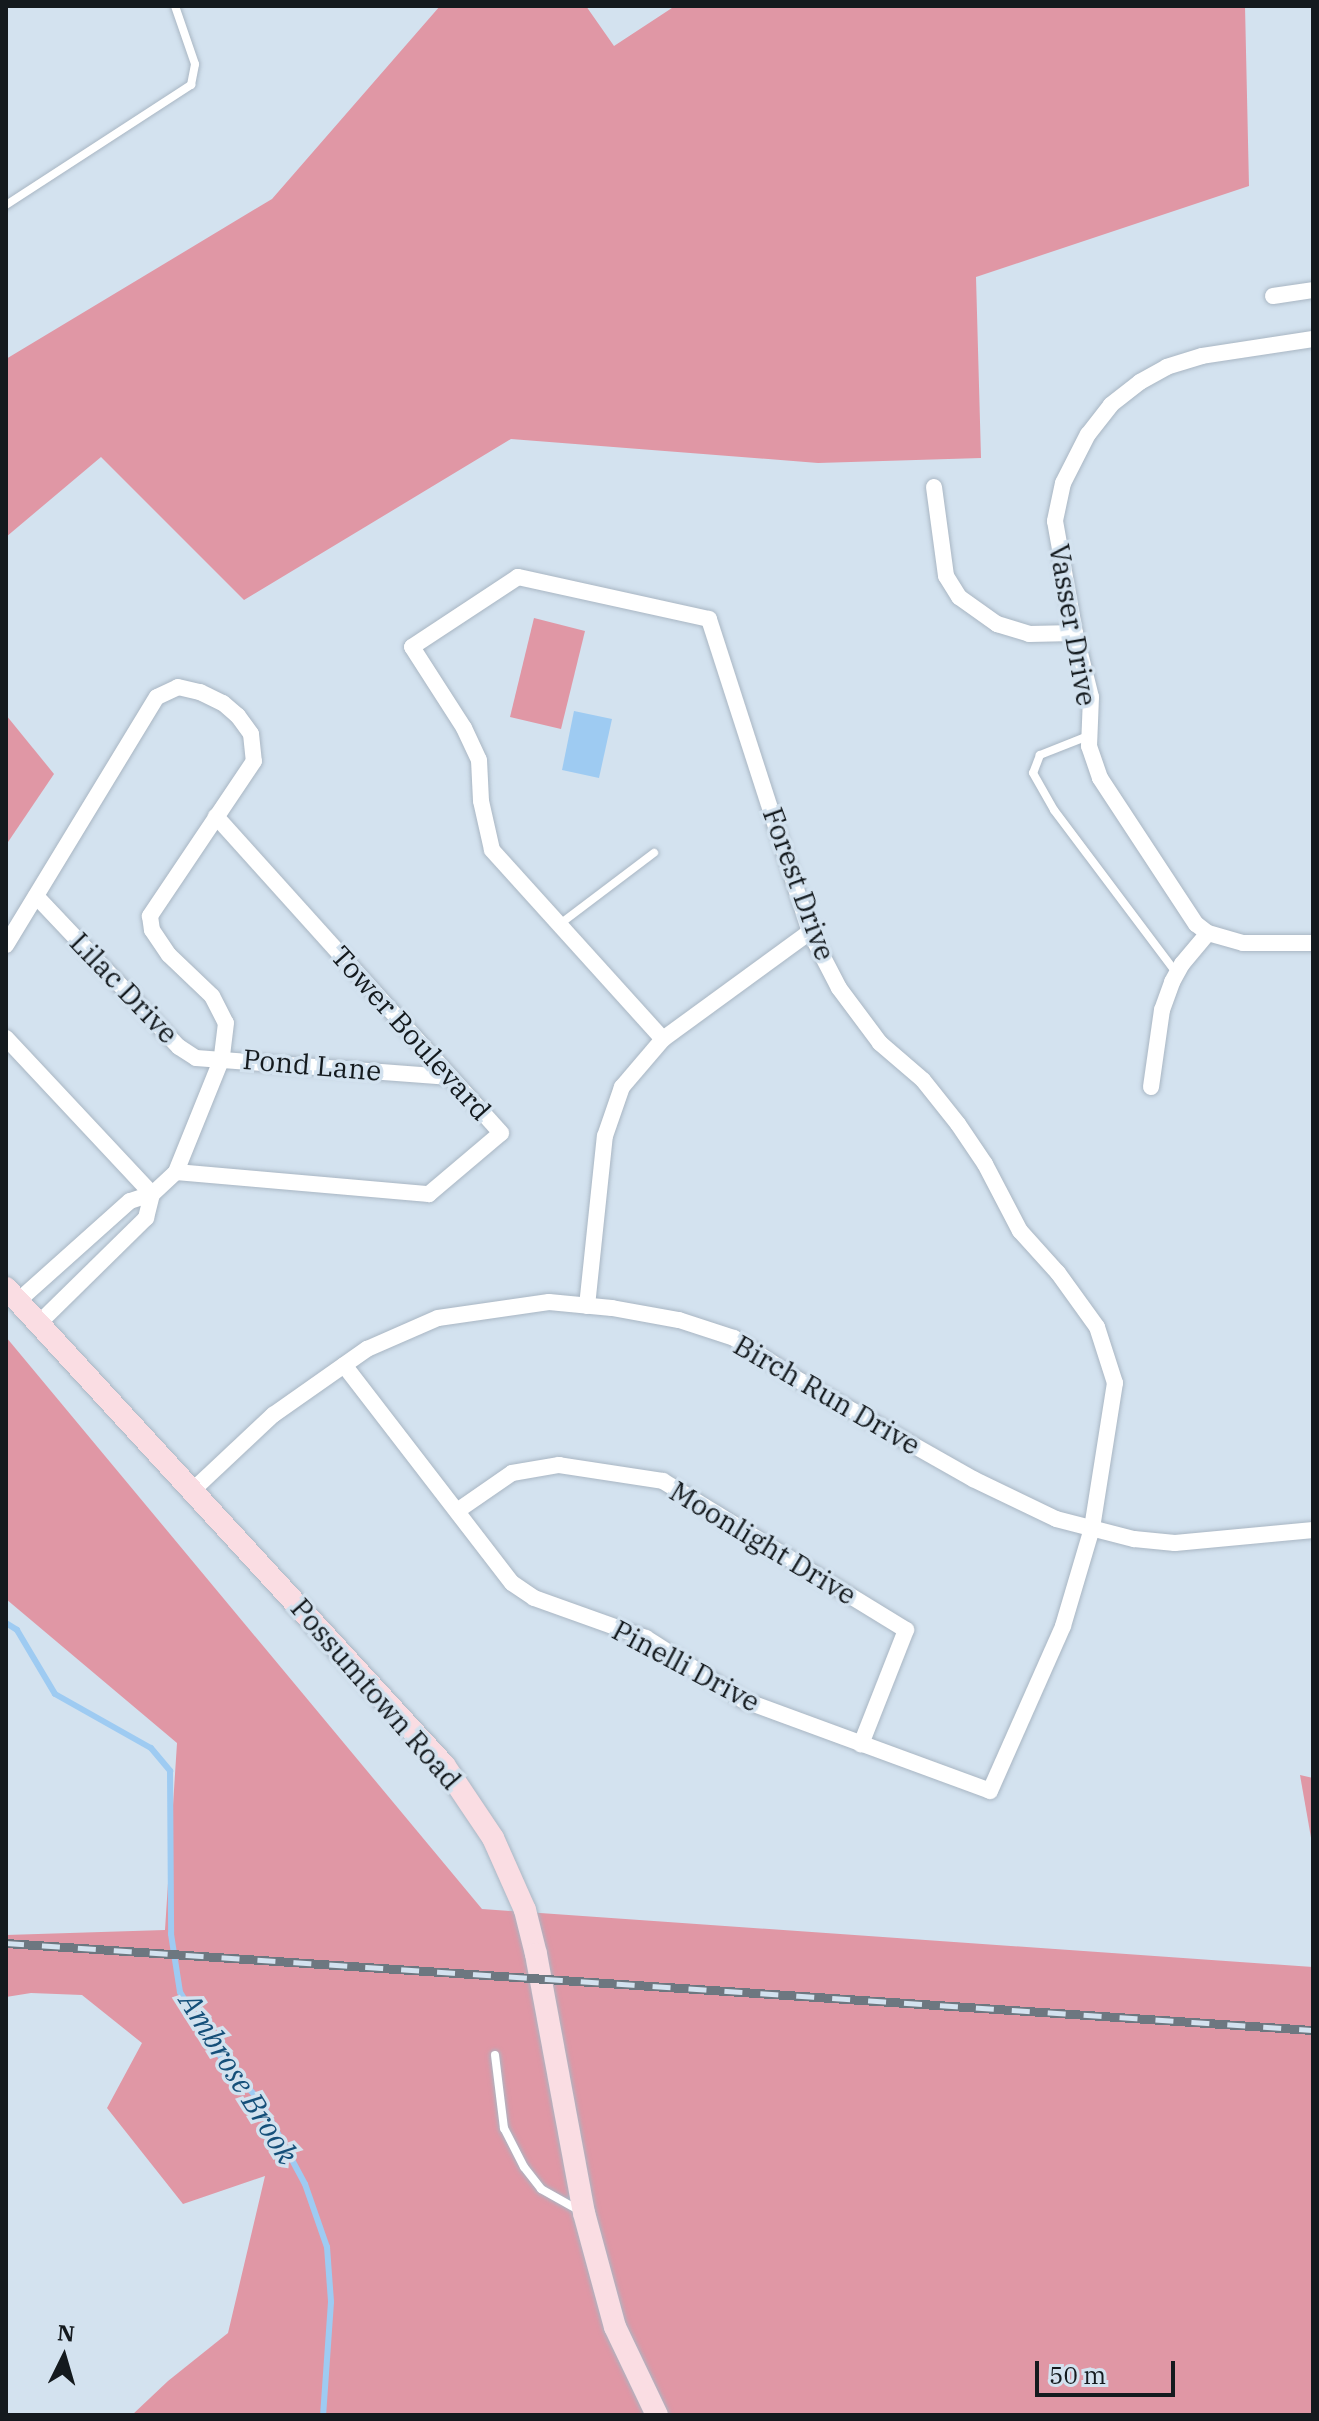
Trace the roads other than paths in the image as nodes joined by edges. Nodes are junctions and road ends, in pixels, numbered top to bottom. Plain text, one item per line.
1 (175, 6) edge
2 (6, 205) edge
3 (1313, 290) edge
4 (1273, 296) dead end
5 (1313, 339) edge
6 (934, 487) dead end
7 (1075, 633) junction
8 (1088, 736) junction
9 (216, 817) junction
10 (654, 853) dead end
11 (36, 896) junction
12 (559, 925) junction
13 (810, 932) junction
14 (1208, 933) junction
15 (1313, 943) edge
16 (6, 945) edge
17 (1177, 974) junction
18 (6, 1038) edge
19 (663, 1039) junction
20 (222, 1058) junction
21 (450, 1077) junction
22 (1151, 1087) dead end
23 (176, 1172) junction
24 (152, 1194) junction
25 (12, 1295) edge
26 (587, 1306) junction
27 (39, 1323) junction
28 (344, 1365) junction
29 (193, 1490) junction
30 (457, 1511) junction
31 (1092, 1528) junction
32 (1313, 1530) edge
33 (861, 1744) junction
34 (495, 2055) dead end
35 (584, 2213) junction
36 (657, 2415) edge

1 - 2 lane
3 - 4 street
5 - 7 street, Vasser Drive
6 - 7 street
7 - 8 street, Vasser Drive
8 - 14 street, Vasser Drive
8 - 17 lane
9 - 11 street
9 - 20 street
9 - 21 street, Tower Boulevard
10 - 12 lane
11 - 16 street
11 - 20 street, Lilac Drive
12 - 13 street, Forest Drive
12 - 19 street
13 - 19 street
13 - 31 street, Forest Drive
14 - 15 street
14 - 17 street
17 - 22 street
18 - 24 street
19 - 26 street
20 - 21 street, Pond Lane
20 - 23 street
21 - 23 street, Tower Boulevard
23 - 24 street
24 - 25 street
24 - 27 street
25 - 27 main road, Possumtown Road
26 - 28 street, Birch Run Drive
26 - 31 street, Birch Run Drive
27 - 29 main road, Possumtown Road
28 - 29 street, Birch Run Drive
28 - 30 street, Pinelli Drive
29 - 35 main road, Possumtown Road
30 - 33 street, Pinelli Drive
30 - 33 street, Moonlight Drive
31 - 32 street, Birch Run Drive
31 - 33 street, Pinelli Drive
34 - 35 lane
35 - 36 main road, Possumtown Road

